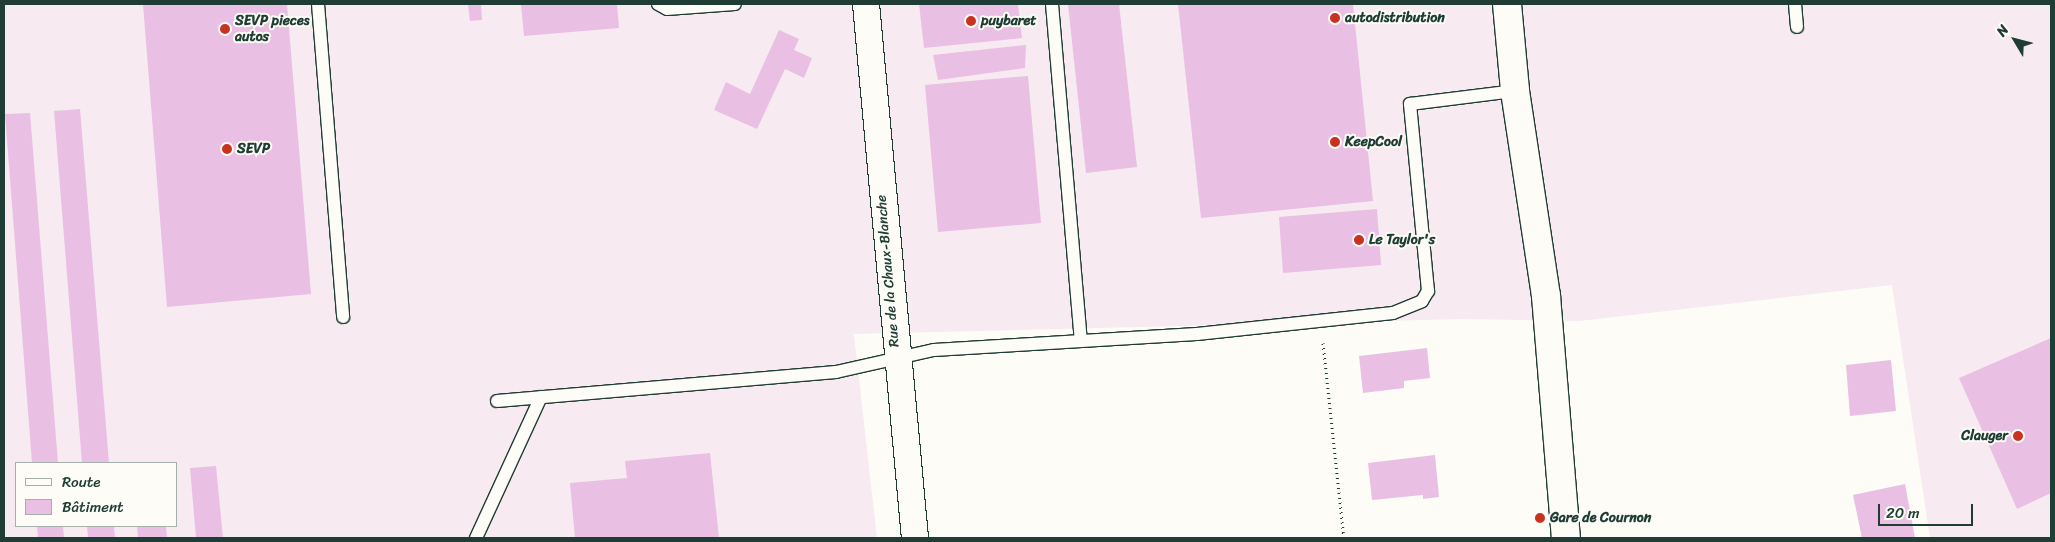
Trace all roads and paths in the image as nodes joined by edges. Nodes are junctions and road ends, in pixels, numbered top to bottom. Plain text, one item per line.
1 (318, 4) edge
2 (658, 4) edge
3 (735, 4) edge
4 (866, 4) edge
5 (1052, 4) edge
6 (1506, 4) edge
7 (1795, 4) edge
8 (1797, 27) dead end
9 (1515, 91) junction
10 (343, 317) dead end
11 (1321, 321) junction
12 (1081, 341) junction
13 (896, 360) junction
14 (541, 397) junction
15 (497, 401) dead end
16 (476, 538) edge
17 (915, 538) edge
18 (1344, 538) edge
19 (1566, 538) edge

1 - 10 lane
2 - 3 lane
4 - 13 street, Rue de la Chaux-Blanche
5 - 12 lane
6 - 9 main road
7 - 8 lane
9 - 11 lane
9 - 19 main road
11 - 12 lane
11 - 18 path
12 - 13 lane
13 - 14 lane
13 - 17 street, Rue de la Chaux-Blanche
14 - 15 lane
14 - 16 lane

